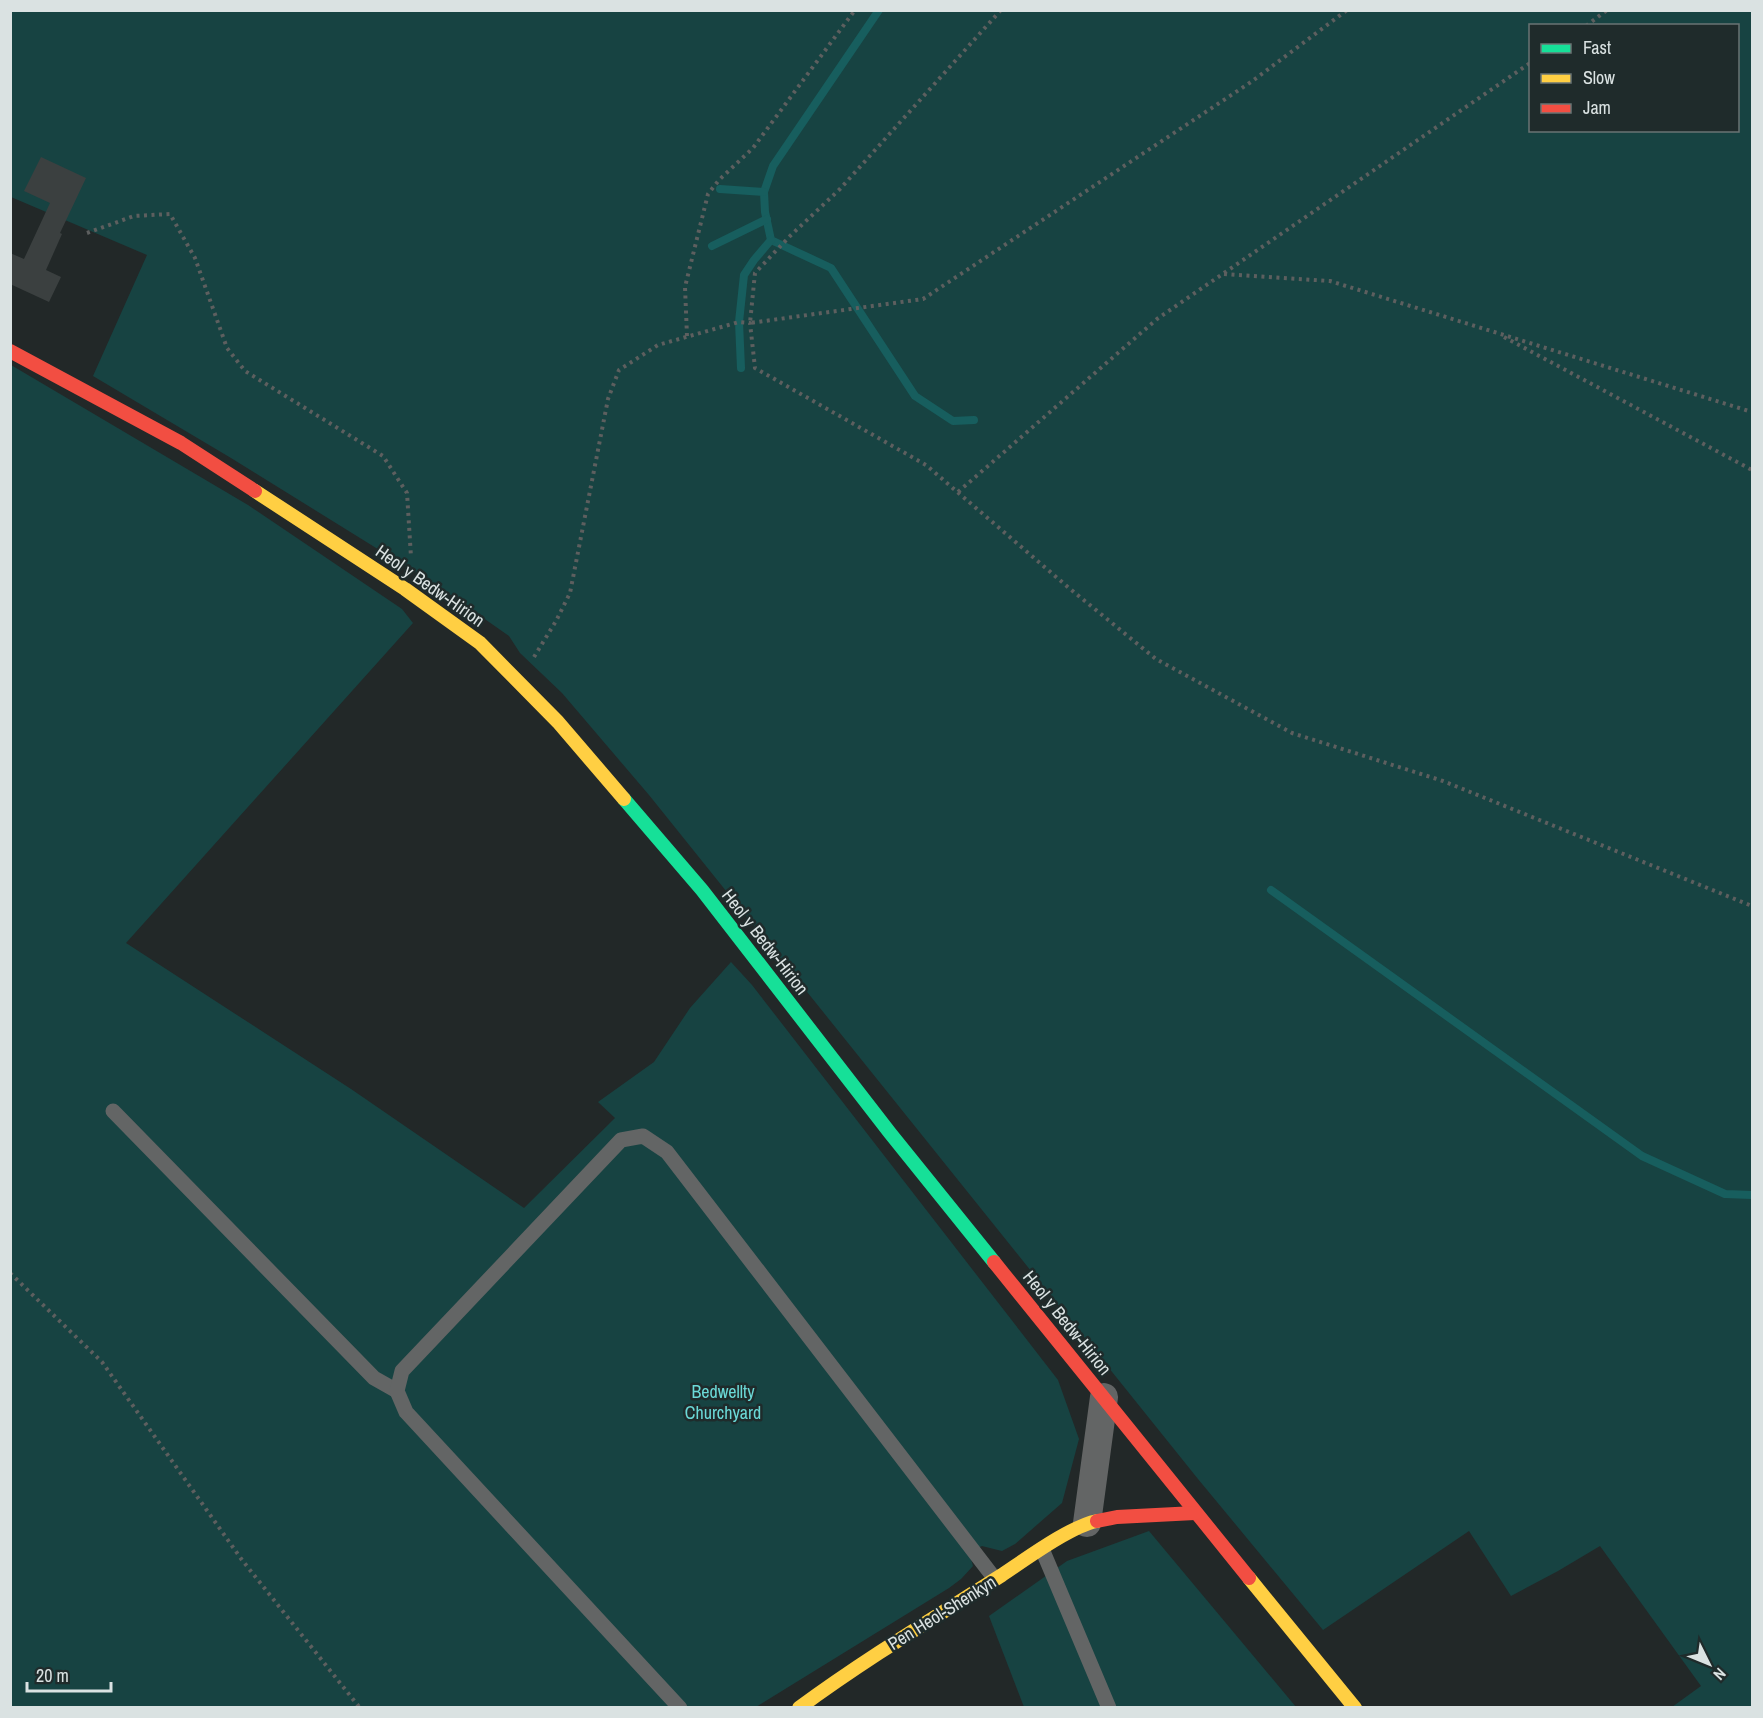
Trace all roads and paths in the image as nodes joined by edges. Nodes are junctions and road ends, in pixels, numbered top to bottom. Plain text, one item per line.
1 (855, 10) edge
2 (1001, 10) edge
3 (1347, 10) edge
4 (1607, 10) edge
5 (1589, 24) edge
6 (1529, 64) edge
7 (87, 232) dead end
8 (1223, 274) junction
9 (750, 323) junction
10 (1496, 333) junction
11 (687, 336) junction
12 (10, 351) edge
13 (1752, 412) edge
14 (1752, 470) edge
15 (958, 492) junction
16 (405, 589) junction
17 (516, 678) junction
18 (1752, 906) edge
19 (113, 1111) dead end
20 (10, 1274) edge
21 (397, 1391) junction
22 (1104, 1397) junction
23 (1195, 1513) junction
24 (1087, 1523) junction
25 (1042, 1549) junction
26 (995, 1579) junction
27 (360, 1707) edge
28 (680, 1707) edge
29 (799, 1707) edge
30 (1109, 1707) edge
31 (1355, 1707) edge

1 - 11 path
2 - 9 path
3 - 9 path
4 - 5 path
6 - 8 path
7 - 16 path
8 - 10 path
8 - 15 path
9 - 11 path
9 - 15 path
10 - 13 path
10 - 14 path
11 - 17 path
12 - 16 street, Heol y Bedw-Hirion
15 - 18 path
16 - 17 street, Heol y Bedw-Hirion
17 - 22 street, Heol y Bedw-Hirion
19 - 21 lane
20 - 27 path
21 - 26 lane
21 - 28 lane
22 - 23 street, Heol y Bedw-Hirion
22 - 24 street
23 - 24 street, Pen Heol-Shenkyn
23 - 31 street, Heol y Bedw-Hirion
24 - 25 street, Pen Heol-Shenkyn
25 - 26 street, Pen Heol-Shenkyn
25 - 30 lane
26 - 29 street, Pen Heol-Shenkyn

